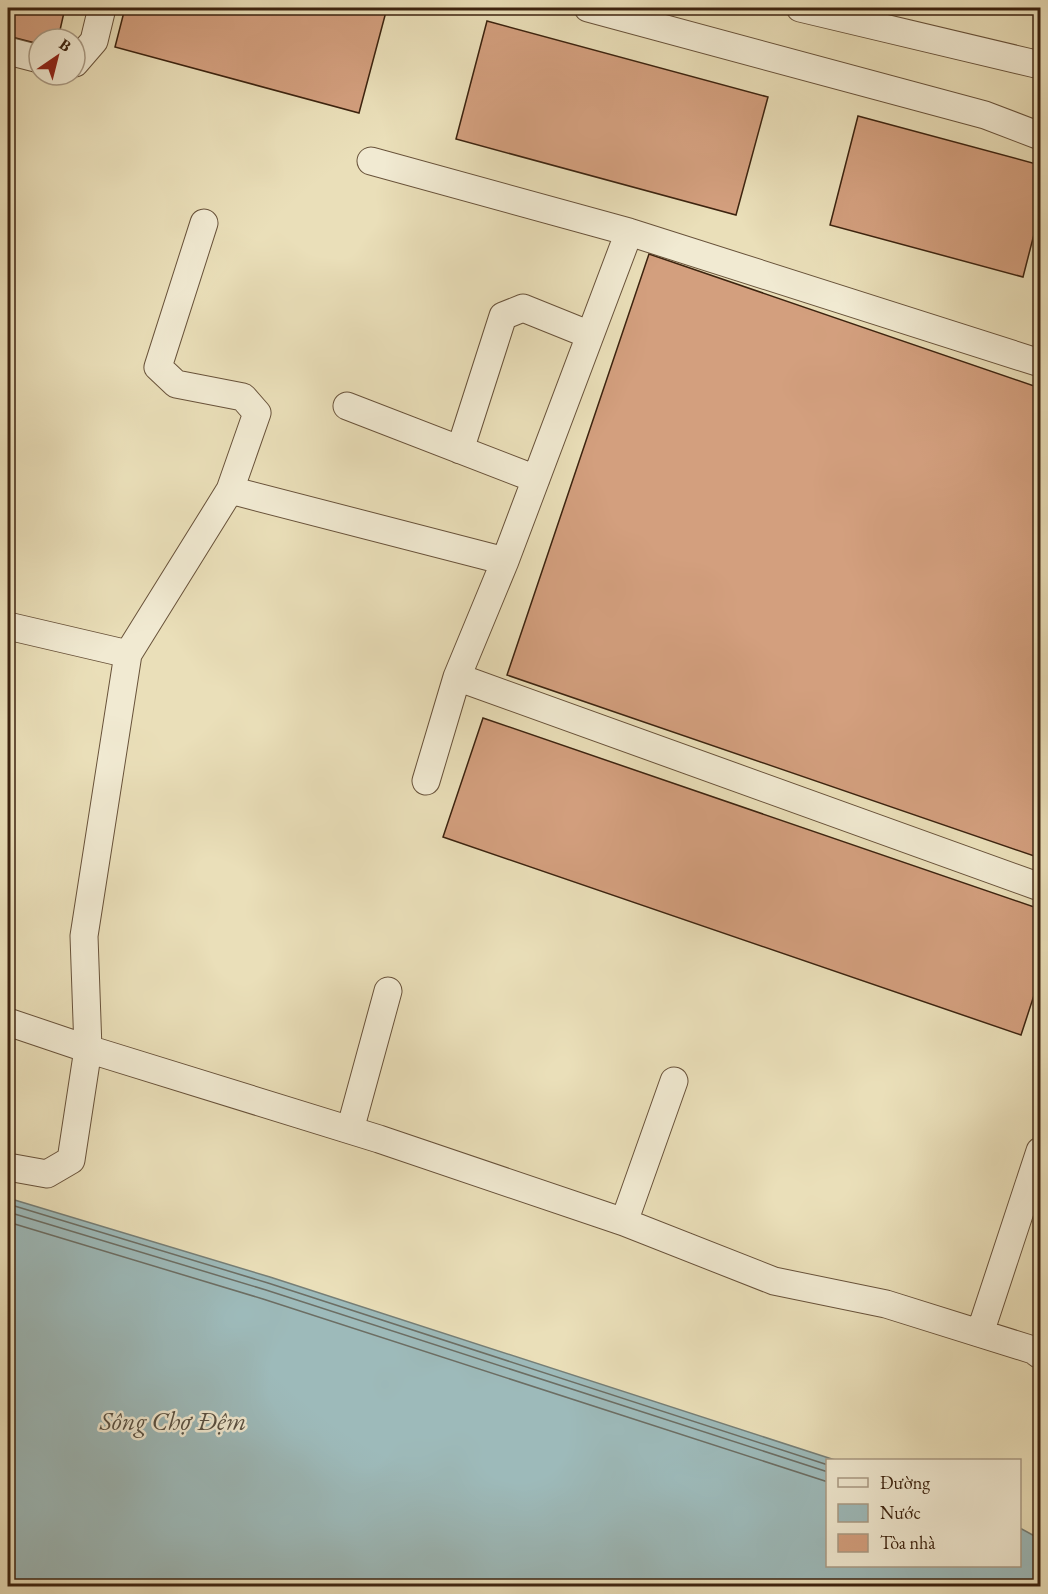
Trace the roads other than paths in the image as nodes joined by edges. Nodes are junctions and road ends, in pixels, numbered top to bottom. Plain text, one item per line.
1 (102, 8) edge
2 (588, 8) edge
3 (800, 8) edge
4 (87, 49) edge
5 (8, 51) edge
6 (27, 56) edge
7 (1038, 57) edge
8 (1041, 136) edge
9 (371, 161) dead end
10 (204, 223) dead end
11 (629, 232) junction
12 (590, 335) junction
13 (1041, 363) edge
14 (347, 406) dead end
15 (460, 450) junction
16 (536, 479) junction
17 (230, 490) junction
18 (505, 561) junction
19 (8, 626) edge
20 (129, 654) junction
21 (457, 677) junction
22 (426, 781) dead end
23 (1041, 886) edge
24 (388, 991) dead end
25 (8, 1022) edge
26 (88, 1049) junction
27 (674, 1081) dead end
28 (350, 1130) junction
29 (1041, 1151) edge
30 (8, 1167) edge
31 (624, 1222) junction
32 (980, 1333) junction
33 (1041, 1355) edge

1 - 4 street
2 - 8 street
3 - 7 street
5 - 6 street
9 - 11 street
10 - 17 street
11 - 12 street
11 - 13 street
12 - 15 street
12 - 16 street
14 - 15 street
15 - 16 street
16 - 18 street
17 - 18 street
17 - 20 street
18 - 21 street
19 - 20 street
20 - 26 street
21 - 22 street
21 - 23 street
24 - 28 street
25 - 26 street
26 - 28 street
26 - 30 street
27 - 31 street
28 - 31 street
29 - 32 street
31 - 32 street
32 - 33 street

